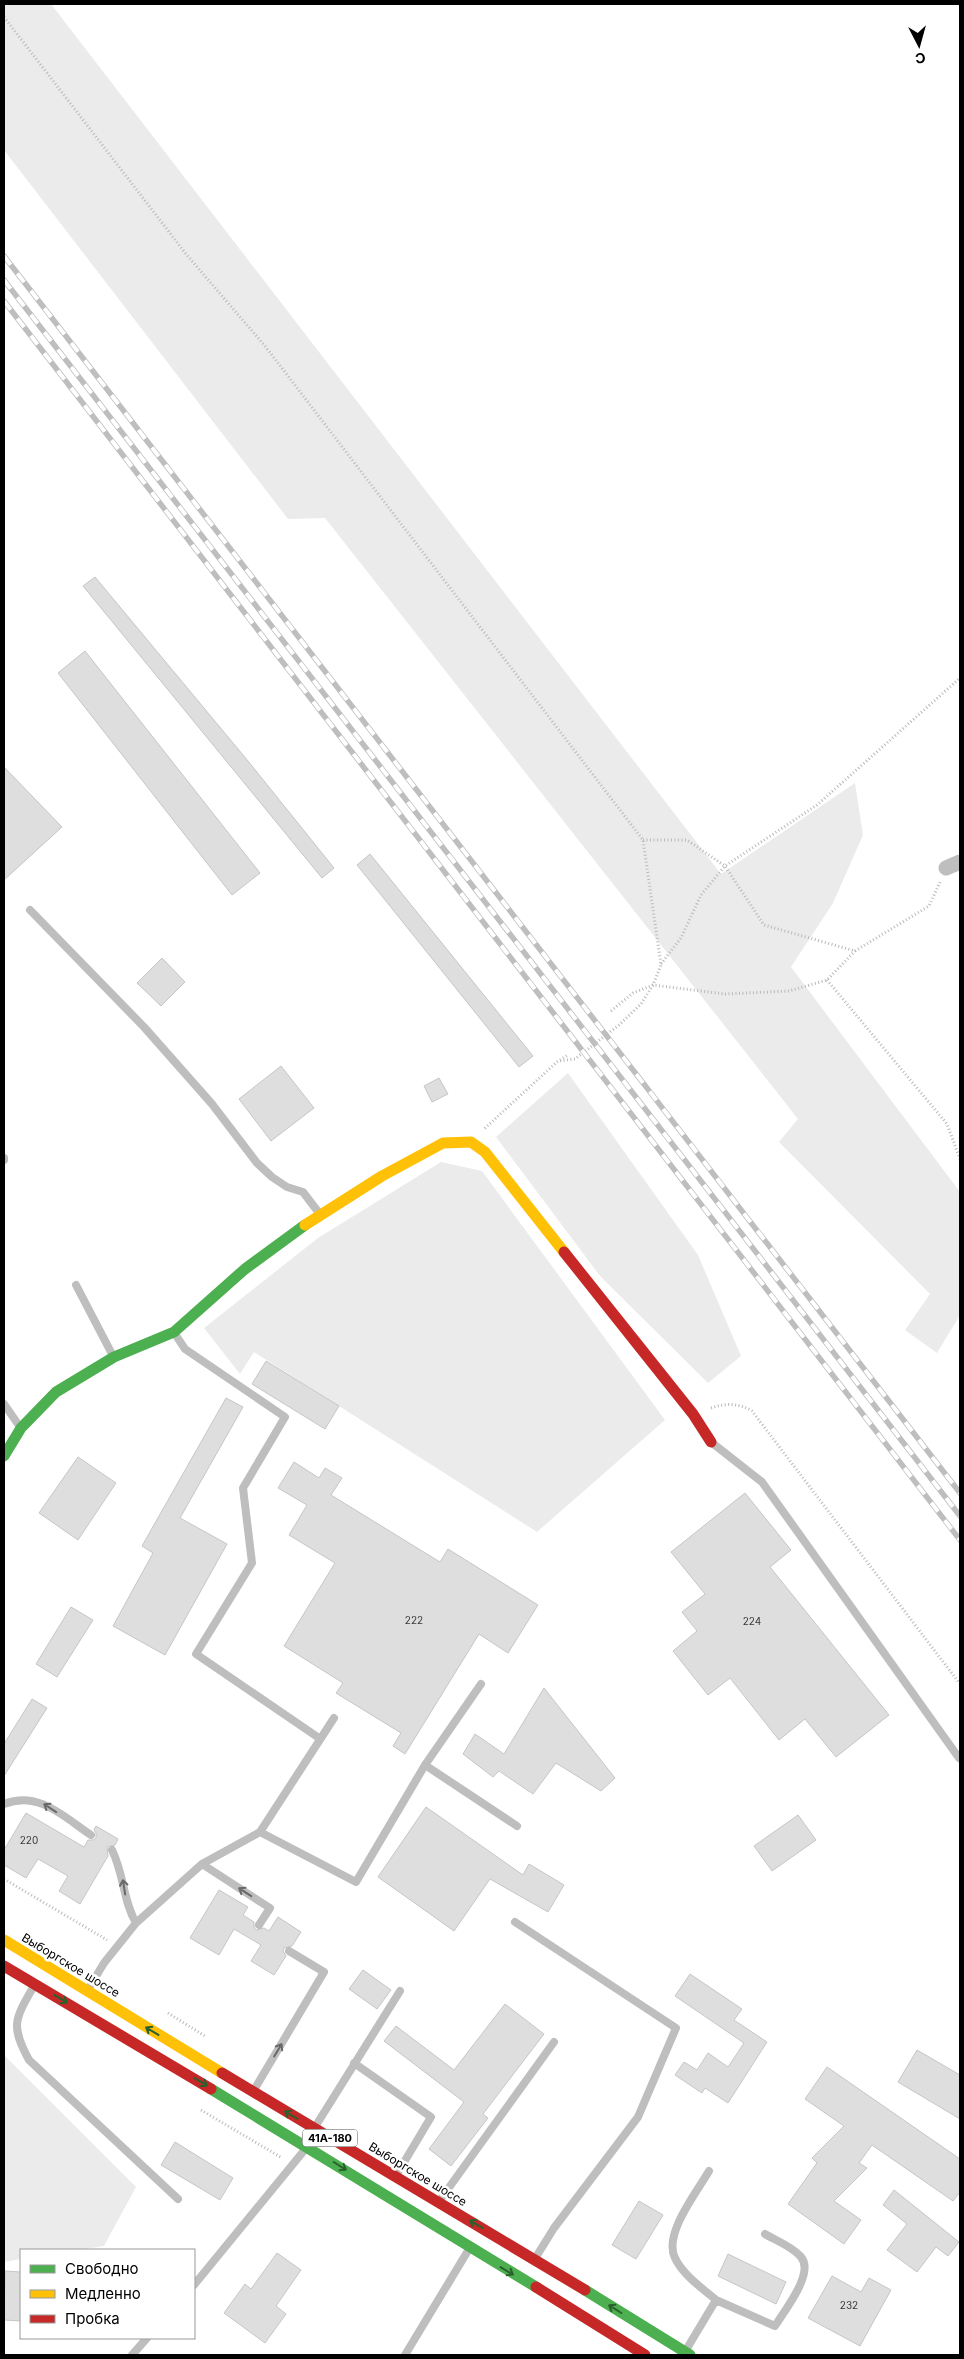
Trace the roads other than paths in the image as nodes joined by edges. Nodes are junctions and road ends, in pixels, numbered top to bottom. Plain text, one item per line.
1 (30, 910) dead end
2 (320, 1214) junction
3 (76, 1285) dead end
4 (174, 1332) junction
5 (114, 1358) junction
6 (4, 1404) edge
7 (21, 1428) junction
8 (711, 1442) joint
9 (6, 1447) edge
10 (481, 1684) dead end
11 (334, 1718) dead end
12 (319, 1738) junction
13 (959, 1758) dead end
14 (425, 1765) junction
15 (4, 1804) edge
16 (517, 1826) dead end
17 (260, 1832) junction
18 (91, 1835) dead end
19 (112, 1850) dead end
20 (202, 1864) junction
21 (515, 1922) dead end
22 (136, 1923) junction
23 (260, 1925) dead end
24 (4, 1940) edge
25 (289, 1951) dead end
26 (4, 1966) edge
27 (35, 1984) junction
28 (87, 1991) junction
29 (400, 1991) dead end
30 (554, 2042) dead end
31 (354, 2063) junction
32 (253, 2092) junction
33 (314, 2128) junction
34 (308, 2146) junction
35 (709, 2171) dead end
36 (396, 2176) junction
37 (178, 2199) dead end
38 (439, 2202) junction
39 (765, 2234) dead end
40 (470, 2248) junction
41 (535, 2259) junction
42 (195, 2284) edge
43 (716, 2300) junction
44 (146, 2339) edge
45 (687, 2354) edge
46 (132, 2355) edge
47 (405, 2355) edge
48 (645, 2355) edge

1 - 2 lane
2 - 4 main road
2 - 8 main road
3 - 5 lane
4 - 5 main road
4 - 12 lane
5 - 7 main road
6 - 7 lane
7 - 9 main road
8 - 13 lane
10 - 14 lane
11 - 12 lane
12 - 17 lane
14 - 16 lane
14 - 17 lane
18 -> 15 lane
17 - 20 lane
22 -> 19 lane
20 - 22 lane
23 -> 20 lane
21 - 41 lane
22 - 28 lane
24 - 28 main road, Выборгское шоссе / 41А-180
32 -> 25 lane
26 - 27 main road, 41А-180
27 -> 34 main road, 41А-180
27 - 37 lane
32 -> 28 main road, Выборгское шоссе / 41А-180
29 - 31 lane
30 - 38 lane
31 - 33 lane
31 - 36 lane
33 -> 32 main road, Выборгское шоссе / 41А-180
33 - 36 main road, Выборгское шоссе / 41А-180
34 -> 40 main road, 41А-180
34 - 42 lane
35 - 43 lane
36 - 38 main road, Выборгское шоссе / 41А-180
41 -> 38 main road, Выборгское шоссе / 41А-180
39 - 43 lane
40 - 47 lane
40 -> 48 main road, 41А-180
45 -> 41 main road, Выборгское шоссе / 41А-180
43 - 45 lane
44 - 46 lane

